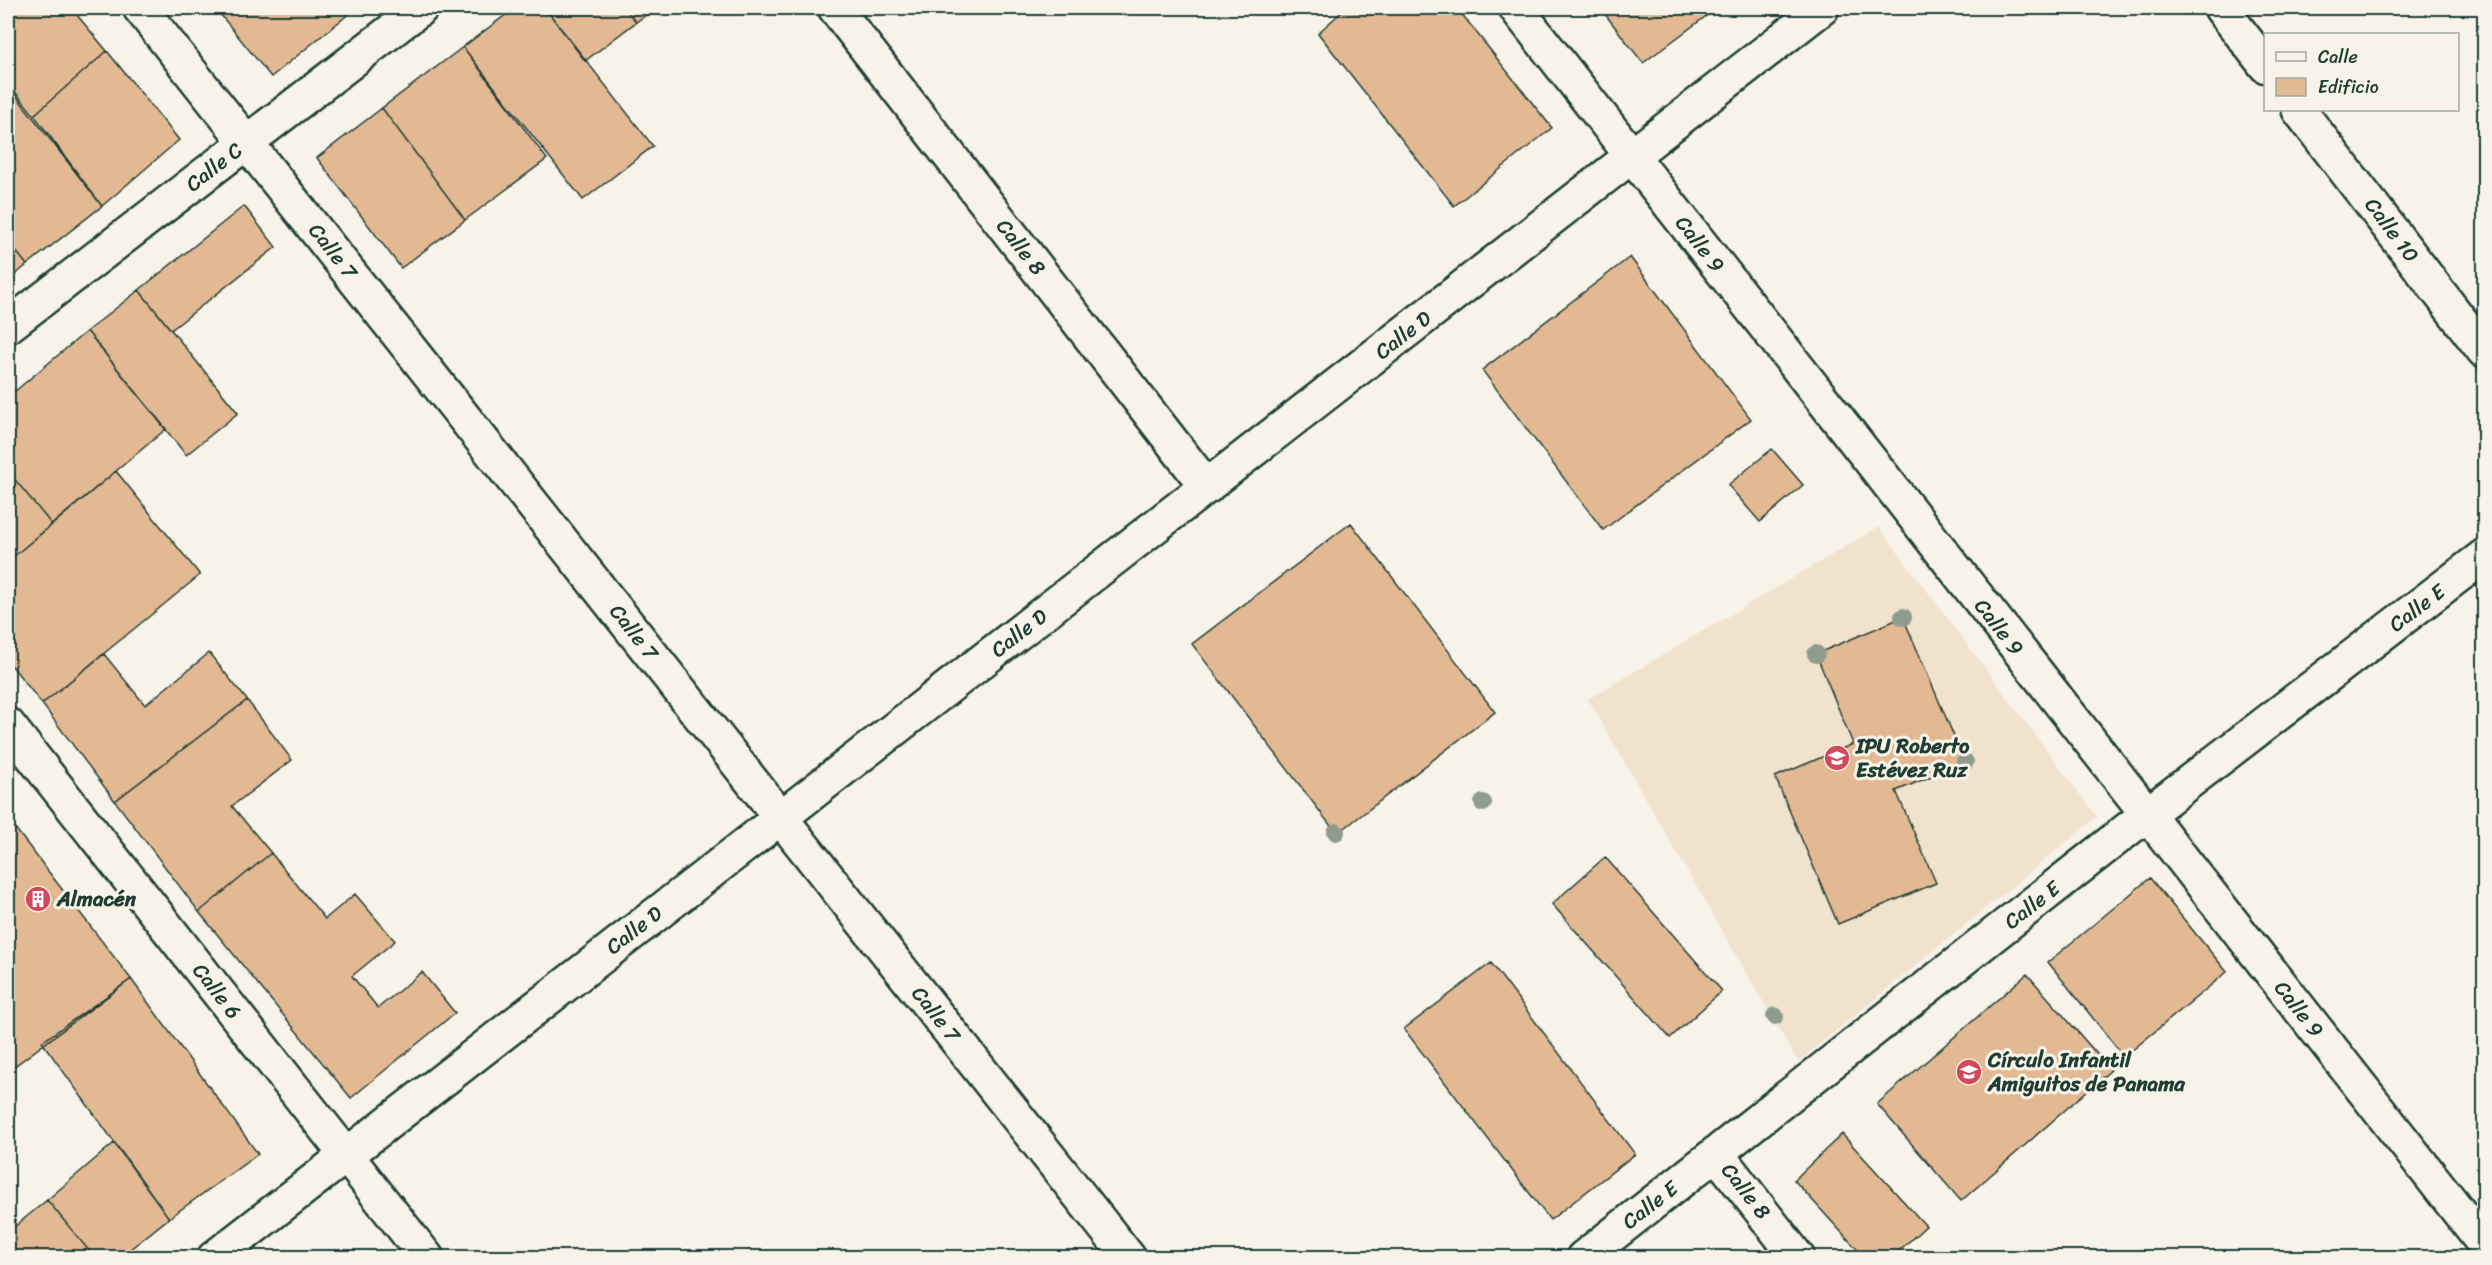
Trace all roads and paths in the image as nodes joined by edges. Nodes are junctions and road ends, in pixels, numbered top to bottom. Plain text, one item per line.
1 (140, 8) edge
2 (421, 8) edge
3 (835, 8) edge
4 (1516, 8) edge
5 (1822, 8) edge
6 (2221, 8) edge
7 (2264, 65) edge
8 (2300, 111) edge
9 (246, 142) junction
10 (1633, 157) junction
11 (8, 326) edge
12 (2484, 351) edge
13 (1207, 487) junction
14 (2484, 556) edge
15 (8, 724) edge
16 (2146, 815) junction
17 (780, 817) junction
18 (1716, 1153) junction
19 (346, 1154) junction
20 (2484, 1244) edge
21 (214, 1257) edge
22 (427, 1257) edge
23 (1129, 1257) edge
24 (1583, 1257) edge
25 (1798, 1257) edge

1 - 9 street, Calle 7
2 - 9 street, Calle C
3 - 13 street, Calle 8
4 - 10 street, Calle 9
5 - 10 street, Calle D
6 - 7 street
8 - 12 street, Calle 10
9 - 11 street, Calle C
9 - 17 street, Calle 7
10 - 13 street, Calle D
10 - 16 street, Calle 9
13 - 17 street, Calle D
14 - 16 street, Calle E
15 - 19 street, Calle 6
16 - 18 street, Calle E
16 - 20 street, Calle 9
17 - 19 street, Calle D
17 - 23 street, Calle 7
18 - 24 street, Calle E
18 - 25 street, Calle 8
19 - 21 street, Calle D
19 - 22 street, Calle 6

